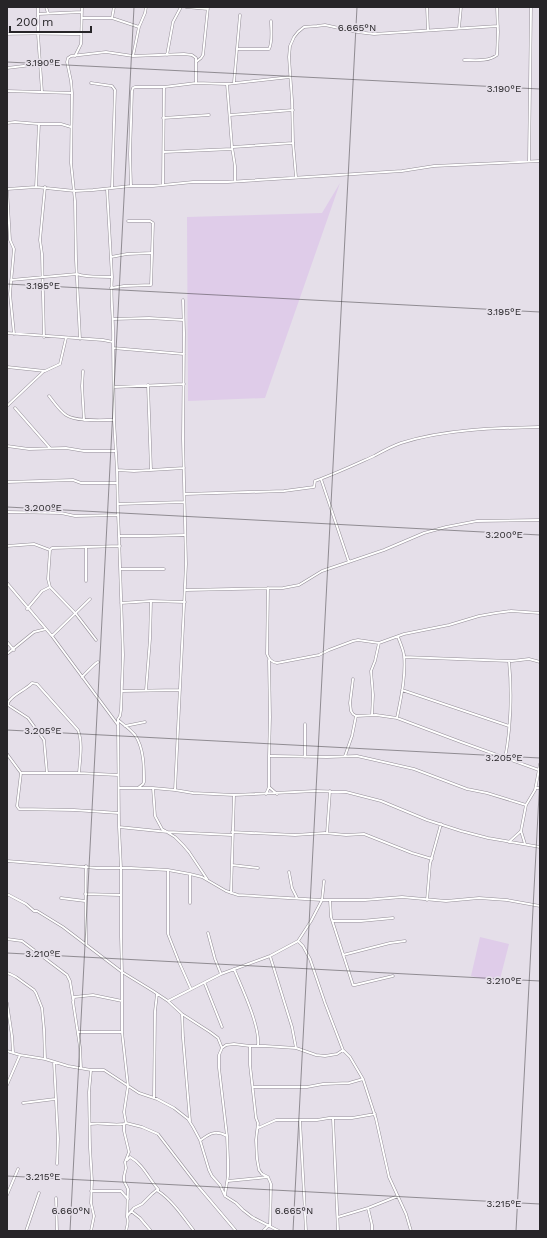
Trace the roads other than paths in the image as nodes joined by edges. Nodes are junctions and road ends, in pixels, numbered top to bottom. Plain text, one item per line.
1 (38, 7) edge
2 (46, 7) edge
3 (82, 7) edge
4 (114, 7) edge
5 (146, 7) edge
6 (181, 7) edge
7 (186, 7) edge
8 (427, 7) edge
9 (461, 7) edge
10 (497, 7) edge
11 (530, 7) edge
12 (208, 8) edge
13 (82, 12) junction
14 (38, 14) junction
15 (48, 14) junction
16 (240, 15) dead end
17 (82, 18) junction
18 (112, 18) junction
19 (271, 21) dead end
20 (498, 26) junction
21 (139, 27) junction
22 (459, 28) junction
23 (428, 30) junction
24 (7, 34) edge
25 (38, 34) junction
26 (81, 34) junction
27 (237, 49) junction
28 (167, 55) junction
29 (75, 56) junction
30 (133, 56) junction
31 (464, 60) dead end
32 (196, 62) junction
33 (40, 64) junction
34 (7, 68) edge
35 (290, 77) junction
36 (234, 82) junction
37 (90, 83) dead end
38 (196, 83) junction
39 (227, 84) junction
40 (164, 87) junction
41 (7, 91) edge
42 (42, 92) junction
43 (72, 93) junction
44 (292, 110) junction
45 (209, 115) dead end
46 (230, 115) junction
47 (164, 118) junction
48 (7, 123) edge
49 (39, 124) junction
50 (71, 127) junction
51 (293, 144) junction
52 (232, 148) junction
53 (164, 152) junction
54 (529, 161) junction
55 (540, 161) edge
56 (296, 177) junction
57 (235, 181) junction
58 (163, 185) junction
59 (131, 186) junction
60 (36, 187) junction
61 (45, 187) junction
62 (112, 188) junction
63 (7, 189) edge
64 (107, 189) junction
65 (75, 191) junction
66 (128, 221) dead end
67 (152, 254) junction
68 (111, 257) junction
69 (77, 274) junction
70 (42, 277) junction
71 (112, 277) junction
72 (11, 280) junction
73 (111, 288) junction
74 (183, 300) dead end
75 (113, 319) junction
76 (183, 320) junction
77 (7, 333) edge
78 (14, 334) junction
79 (44, 337) junction
80 (66, 338) junction
81 (80, 339) junction
82 (113, 342) junction
83 (113, 348) junction
84 (184, 354) junction
85 (7, 367) edge
86 (45, 371) junction
87 (83, 371) dead end
88 (184, 384) junction
89 (148, 385) junction
90 (114, 386) junction
91 (49, 396) dead end
92 (7, 406) edge
93 (15, 408) dead end
94 (84, 420) junction
95 (114, 420) junction
96 (540, 427) edge
97 (7, 446) edge
98 (50, 448) junction
99 (116, 451) junction
100 (184, 468) junction
101 (118, 470) junction
102 (151, 470) junction
103 (321, 479) junction
104 (7, 482) edge
105 (117, 483) junction
106 (185, 494) junction
107 (184, 502) junction
108 (118, 504) junction
109 (7, 512) edge
110 (118, 514) junction
111 (540, 520) edge
112 (185, 535) junction
113 (120, 536) junction
114 (7, 546) edge
115 (120, 546) junction
116 (86, 547) junction
117 (50, 550) junction
118 (349, 562) junction
119 (120, 569) junction
120 (164, 569) dead end
121 (86, 581) dead end
122 (7, 583) edge
123 (50, 587) junction
124 (268, 588) junction
125 (185, 590) junction
126 (90, 599) dead end
127 (151, 601) junction
128 (185, 602) junction
129 (121, 603) junction
130 (27, 609) junction
131 (540, 613) edge
132 (76, 614) junction
133 (46, 629) junction
134 (52, 636) junction
135 (398, 637) junction
136 (96, 640) dead end
137 (7, 642) edge
138 (379, 643) junction
139 (14, 650) junction
140 (7, 654) edge
141 (404, 657) junction
142 (269, 659) junction
143 (509, 660) junction
144 (98, 662) dead end
145 (540, 662) edge
146 (82, 677) junction
147 (353, 679) dead end
148 (146, 690) junction
149 (180, 690) junction
150 (402, 690) junction
151 (122, 691) junction
152 (372, 715) junction
153 (356, 716) junction
154 (397, 718) junction
155 (118, 719) junction
156 (145, 722) dead end
157 (305, 724) dead end
158 (118, 725) junction
159 (124, 726) junction
160 (509, 726) junction
161 (7, 754) edge
162 (269, 756) junction
163 (346, 756) junction
164 (305, 757) junction
165 (505, 758) junction
166 (540, 764) edge
167 (539, 770) edge
168 (21, 773) junction
169 (47, 773) junction
170 (79, 773) junction
171 (118, 775) junction
172 (269, 787) junction
173 (119, 788) junction
174 (138, 788) junction
175 (153, 788) junction
176 (536, 788) junction
177 (540, 788) edge
178 (175, 790) junction
179 (330, 791) junction
180 (266, 794) junction
181 (277, 794) junction
182 (234, 795) junction
183 (526, 805) junction
184 (119, 813) junction
185 (441, 824) junction
186 (119, 827) junction
187 (521, 831) junction
188 (168, 832) junction
189 (327, 833) junction
190 (232, 834) junction
191 (509, 842) junction
192 (525, 844) junction
193 (540, 847) edge
194 (432, 859) junction
195 (7, 861) edge
196 (232, 865) junction
197 (86, 866) junction
198 (121, 868) junction
199 (258, 868) dead end
200 (168, 870) junction
201 (202, 871) junction
202 (289, 872) dead end
203 (190, 874) junction
204 (202, 877) junction
205 (208, 880) junction
206 (324, 881) dead end
207 (231, 893) junction
208 (7, 894) edge
209 (85, 894) junction
210 (120, 895) junction
211 (62, 898) dead end
212 (297, 898) junction
213 (322, 900) junction
214 (330, 900) junction
215 (427, 900) junction
216 (85, 901) junction
217 (190, 903) dead end
218 (540, 906) edge
219 (393, 918) dead end
220 (333, 921) junction
221 (208, 933) dead end
222 (7, 939) edge
223 (298, 941) junction
224 (405, 941) dead end
225 (86, 944) junction
226 (343, 955) junction
227 (270, 956) junction
228 (234, 969) junction
229 (122, 972) junction
230 (7, 973) edge
231 (221, 974) junction
232 (393, 976) dead end
233 (205, 983) junction
234 (191, 989) junction
235 (157, 994) junction
236 (122, 1001) junction
237 (168, 1001) junction
238 (7, 1002) edge
239 (73, 1002) junction
240 (7, 1006) edge
241 (182, 1014) junction
242 (222, 1027) dead end
243 (78, 1032) junction
244 (122, 1032) junction
245 (258, 1045) junction
246 (250, 1046) junction
247 (222, 1048) junction
248 (296, 1048) junction
249 (342, 1050) junction
250 (7, 1051) edge
251 (13, 1052) junction
252 (20, 1055) junction
253 (45, 1059) junction
254 (54, 1062) junction
255 (80, 1068) junction
256 (91, 1070) junction
257 (363, 1079) junction
258 (7, 1085) edge
259 (128, 1086) junction
260 (253, 1087) junction
261 (154, 1098) junction
262 (55, 1099) junction
263 (23, 1103) dead end
264 (375, 1114) junction
265 (333, 1119) junction
266 (300, 1120) junction
267 (190, 1122) junction
268 (90, 1124) junction
269 (125, 1124) junction
270 (258, 1128) junction
271 (227, 1136) junction
272 (200, 1140) junction
273 (129, 1152) junction
274 (130, 1157) junction
275 (125, 1162) junction
276 (57, 1164) dead end
277 (18, 1169) dead end
278 (268, 1177) junction
279 (228, 1181) junction
280 (158, 1189) junction
281 (91, 1190) junction
282 (39, 1193) dead end
283 (7, 1196) edge
284 (225, 1196) junction
285 (398, 1196) junction
286 (56, 1198) dead end
287 (128, 1199) junction
288 (368, 1208) junction
289 (131, 1211) junction
290 (127, 1217) junction
291 (338, 1218) junction
292 (270, 1226) junction
293 (26, 1231) edge
294 (57, 1231) edge
295 (91, 1231) edge
296 (126, 1231) edge
297 (151, 1231) edge
298 (194, 1231) edge
299 (236, 1231) edge
300 (263, 1231) edge
301 (279, 1231) edge
302 (306, 1231) edge
303 (338, 1231) edge
304 (372, 1231) edge
305 (411, 1231) edge

1 - 14 street
2 - 15 street
3 - 13 street
4 - 18 street
5 - 21 street
6 - 28 street
7 - 12 street
8 - 23 street
9 - 22 street
10 - 20 street
11 - 54 street
12 - 32 street
13 - 15 street
13 - 17 street
14 - 15 street
14 - 25 street
16 - 27 street
17 - 18 street
17 - 26 street
18 - 21 street
19 - 27 street
20 - 22 street
20 - 31 street
21 - 30 street
22 - 23 street
23 - 35 street
24 - 25 street
25 - 26 street
25 - 33 street
26 - 29 street
27 - 36 street
28 - 30 street
28 - 32 street
29 - 30 street
29 - 43 street
32 - 38 street
33 - 34 street
33 - 42 street
35 - 36 street
35 - 44 street
36 - 39 street
37 - 62 street
38 - 39 street
38 - 40 street
39 - 46 street
40 - 47 street
40 - 59 street
41 - 42 street
42 - 43 street
43 - 50 street
44 - 46 street
44 - 51 street
45 - 47 street
46 - 52 street
47 - 53 street
48 - 49 street
49 - 50 street
49 - 60 street
50 - 65 street
51 - 52 street
51 - 56 street
52 - 53 street
52 - 57 street
53 - 58 street
54 - 55 street
54 - 56 street
56 - 57 street
57 - 58 street
58 - 59 street
59 - 62 street
60 - 61 street
60 - 63 street
61 - 65 street
61 - 70 street
62 - 64 street
63 - 72 street
64 - 65 street
64 - 68 street
65 - 69 street
66 - 67 street
67 - 68 street
67 - 73 street
68 - 71 street
69 - 70 street
69 - 71 street
69 - 81 street
70 - 72 street
70 - 79 street
71 - 73 street
72 - 78 street
73 - 75 street
74 - 76 street
75 - 76 street
75 - 82 street
76 - 84 street
77 - 78 street
78 - 79 street
79 - 80 street
80 - 81 street
80 - 86 street
81 - 82 street
82 - 83 street
83 - 84 street
83 - 90 street
84 - 88 street
85 - 86 street
86 - 92 street
87 - 94 street
88 - 89 street
88 - 100 street
89 - 90 street
89 - 102 street
90 - 95 street
91 - 94 street
93 - 98 street
94 - 95 street
95 - 99 street
96 - 103 street
97 - 98 street
98 - 99 street
99 - 101 street
100 - 102 street
100 - 106 street
101 - 102 street
101 - 105 street
103 - 106 street
103 - 118 street
104 - 105 street
105 - 108 street
106 - 107 street
107 - 108 street
107 - 112 street
108 - 110 street
109 - 110 street
110 - 113 street
111 - 118 street
112 - 113 street
112 - 125 street
113 - 115 street
114 - 117 street
115 - 116 street
115 - 119 street
116 - 117 street
116 - 121 street
117 - 123 street
118 - 124 street
119 - 120 street
119 - 129 street
122 - 130 street
123 - 130 street
123 - 132 street
124 - 125 street
124 - 142 street
125 - 128 street
126 - 132 street
127 - 128 street
127 - 129 street
127 - 148 street
128 - 149 street
129 - 151 street
130 - 133 street
131 - 135 street
132 - 134 street
132 - 136 street
133 - 134 street
133 - 139 street
134 - 146 street
135 - 138 street
135 - 141 street
137 - 139 street
138 - 142 street
138 - 152 street
139 - 140 street
141 - 143 street
141 - 150 street
142 - 162 street
143 - 145 street
143 - 160 street
144 - 146 street
146 - 158 street
147 - 153 street
148 - 149 street
148 - 151 street
149 - 178 street
150 - 154 street
150 - 160 street
151 - 155 street
152 - 153 street
152 - 154 street
153 - 163 street
154 - 165 street
155 - 158 street
155 - 159 street
156 - 159 street
157 - 164 street
158 - 171 street
159 - 174 street
160 - 165 street
161 - 168 street
162 - 164 street
162 - 172 street
163 - 164 street
163 - 183 street
165 - 167 street
166 - 167 street
167 - 176 street
168 - 169 street
168 - 184 street
169 - 170 street
169 - 170 street
170 - 171 street
171 - 173 street
172 - 180 street
172 - 181 street
173 - 174 street
173 - 184 street
174 - 175 street
175 - 178 street
175 - 188 street
176 - 177 street
176 - 183 street
178 - 182 street
179 - 181 street
179 - 185 street
179 - 189 street
180 - 181 street
180 - 182 street
182 - 190 street
183 - 187 street
184 - 186 street
185 - 191 street
185 - 194 street
186 - 188 street
186 - 198 street
187 - 191 street
187 - 192 street
188 - 190 street
188 - 201 street
189 - 190 street
189 - 194 street
190 - 196 street
191 - 192 street
192 - 193 street
194 - 215 street
195 - 197 street
196 - 199 street
196 - 207 street
197 - 198 street
197 - 209 street
198 - 200 street
198 - 210 street
200 - 203 street
200 - 234 street
201 - 204 street
201 - 205 street
202 - 212 street
203 - 204 street
203 - 217 street
204 - 205 street
205 - 207 street
206 - 213 street
207 - 212 street
208 - 225 street
209 - 210 street
209 - 216 street
210 - 229 street
211 - 216 street
212 - 213 street
213 - 214 street
213 - 223 street
214 - 215 street
214 - 220 street
215 - 218 street
216 - 225 street
219 - 220 street
220 - 226 street
221 - 231 street
222 - 239 street
223 - 227 street
223 - 249 street
224 - 226 street
225 - 229 street
226 - 232 street
227 - 228 street
227 - 248 street
228 - 231 street
228 - 245 street
229 - 235 street
229 - 236 street
230 - 253 street
231 - 233 street
233 - 234 street
233 - 242 street
234 - 237 street
235 - 237 street
235 - 261 street
236 - 239 street
236 - 244 street
237 - 241 street
238 - 240 street
239 - 243 street
240 - 251 street
241 - 247 street
241 - 267 street
243 - 244 street
243 - 255 street
244 - 259 street
245 - 246 street
245 - 248 street
246 - 247 street
246 - 260 street
247 - 271 street
248 - 249 street
249 - 257 street
250 - 251 street
251 - 252 street
252 - 253 street
252 - 258 street
253 - 254 street
254 - 255 street
254 - 262 street
255 - 256 street
256 - 259 street
256 - 268 street
257 - 260 street
257 - 264 street
259 - 261 street
259 - 269 street
260 - 270 street
261 - 267 street
262 - 263 street
262 - 276 street
264 - 265 street
264 - 285 street
265 - 266 street
265 - 291 street
266 - 270 street
266 - 302 street
267 - 272 street
268 - 269 street
268 - 281 street
269 - 273 street
269 - 299 street
270 - 278 street
271 - 272 street
271 - 279 street
272 - 284 street
273 - 274 street
273 - 275 street
274 - 275 street
274 - 280 street
275 - 287 street
277 - 283 street
278 - 279 street
278 - 292 street
279 - 284 street
280 - 289 street
280 - 298 street
281 - 287 street
281 - 295 street
282 - 293 street
284 - 292 street
285 - 288 street
285 - 305 street
286 - 294 street
287 - 290 street
288 - 291 street
288 - 304 street
289 - 290 street
289 - 297 street
290 - 296 street
291 - 303 street
292 - 300 street
292 - 301 street

